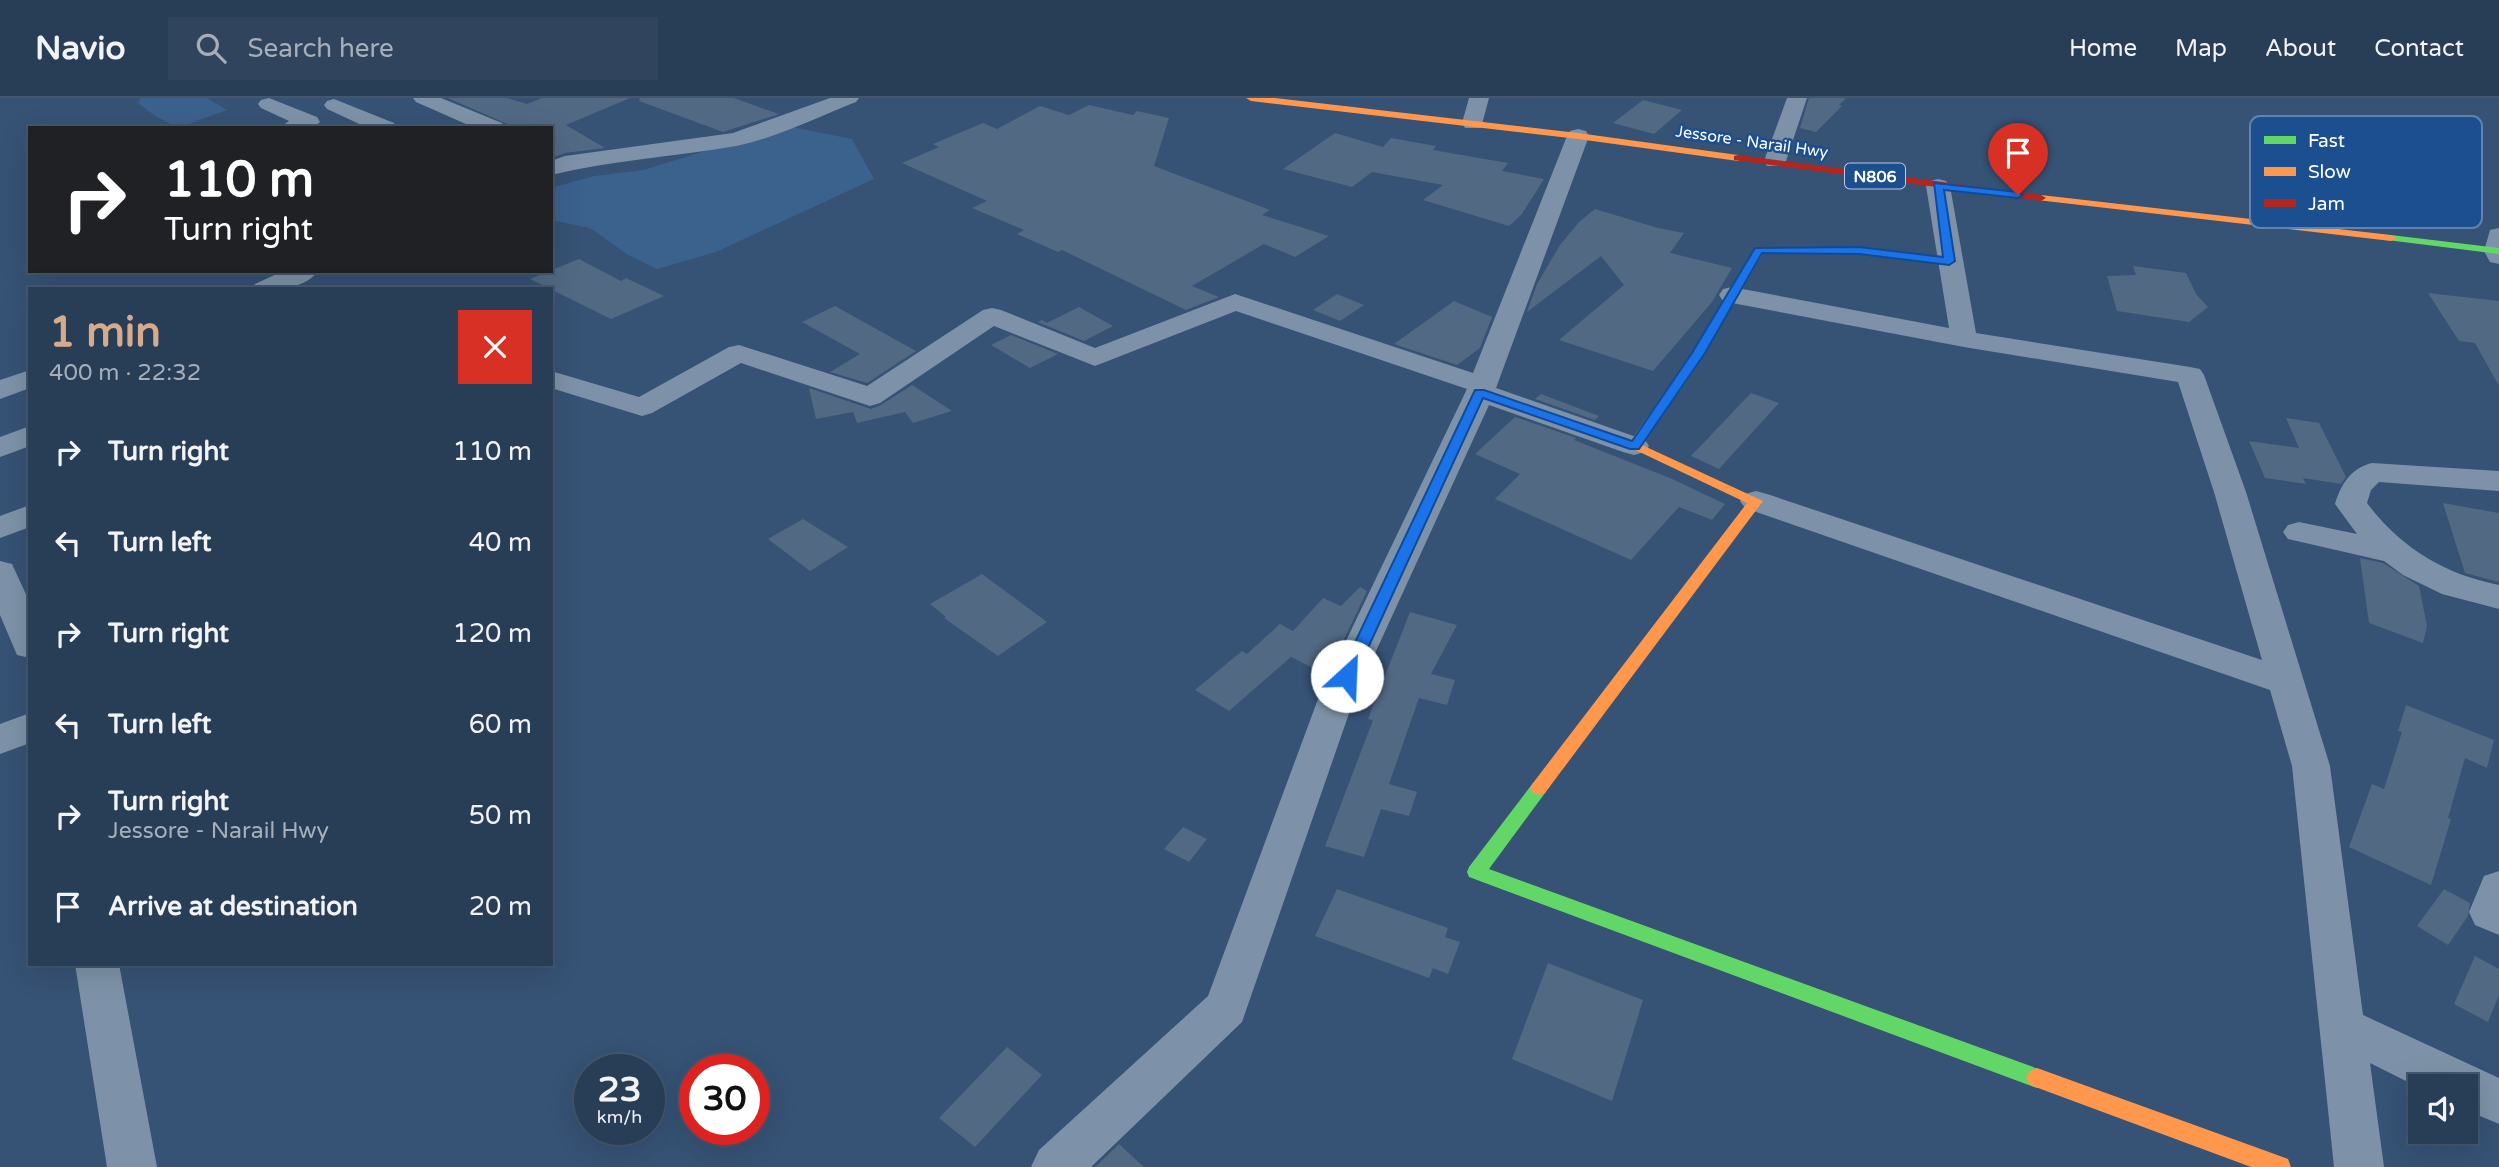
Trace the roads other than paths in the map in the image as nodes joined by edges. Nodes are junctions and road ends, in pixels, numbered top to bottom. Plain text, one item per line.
1 (423, 98) edge
2 (849, 98) edge
3 (1251, 98) edge
4 (1479, 98) edge
5 (1797, 98) edge
6 (268, 104) dead end
7 (334, 105) dead end
8 (1473, 123) junction
9 (295, 126) edge
10 (381, 126) edge
11 (489, 126) edge
12 (1578, 136) junction
13 (553, 152) edge
14 (573, 161) junction
15 (1774, 161) junction
16 (553, 168) edge
17 (1938, 186) junction
18 (2250, 221) edge
19 (2311, 228) edge
20 (2498, 249) edge
21 (1949, 261) junction
22 (300, 273) edge
23 (269, 287) edge
24 (1732, 295) junction
25 (1964, 339) junction
26 (28, 379) edge
27 (553, 380) edge
28 (1478, 388) junction
29 (0, 390) edge
30 (28, 436) edge
31 (1634, 446) junction
32 (0, 448) edge
33 (2499, 481) edge
34 (1756, 501) junction
35 (28, 516) edge
36 (0, 528) edge
37 (2299, 532) dead end
38 (2392, 552) junction
39 (0, 572) edge
40 (2499, 597) edge
41 (28, 641) edge
42 (2286, 682) junction
43 (28, 728) edge
44 (0, 740) edge
45 (2499, 888) edge
46 (2499, 917) edge
47 (97, 966) edge
48 (2342, 1027) junction
49 (2499, 1102) edge
50 (132, 1167) edge
51 (1056, 1167) edge
52 (2280, 1167) edge
53 (2359, 1167) edge

1 - 11 street
2 - 14 street
3 - 8 main road, Jessore - Narail Hwy / N806
4 - 8 street
5 - 15 street
6 - 9 street
7 - 10 street
8 - 12 main road, Jessore - Narail Hwy / N806
12 - 15 main road, Jessore - Narail Hwy / N806
12 - 28 street
13 - 14 street
14 - 16 street
15 - 17 main road, Jessore - Narail Hwy / N806
17 - 18 main road, Jessore - Narail Hwy / N806
17 - 21 street
19 - 20 main road, Jessore - Narail Hwy / N806
21 - 24 main road
21 - 25 street
22 - 23 street
24 - 25 street
24 - 31 main road
25 - 42 street
26 - 29 street
27 - 28 street
28 - 31 street
28 - 51 street
30 - 32 street
31 - 34 main road
33 - 38 street
34 - 42 street
34 - 52 main road
35 - 36 street
37 - 38 street
38 - 40 street
39 - 41 street
42 - 48 street
43 - 44 street
45 - 46 street
47 - 50 street
48 - 49 street
48 - 53 street

